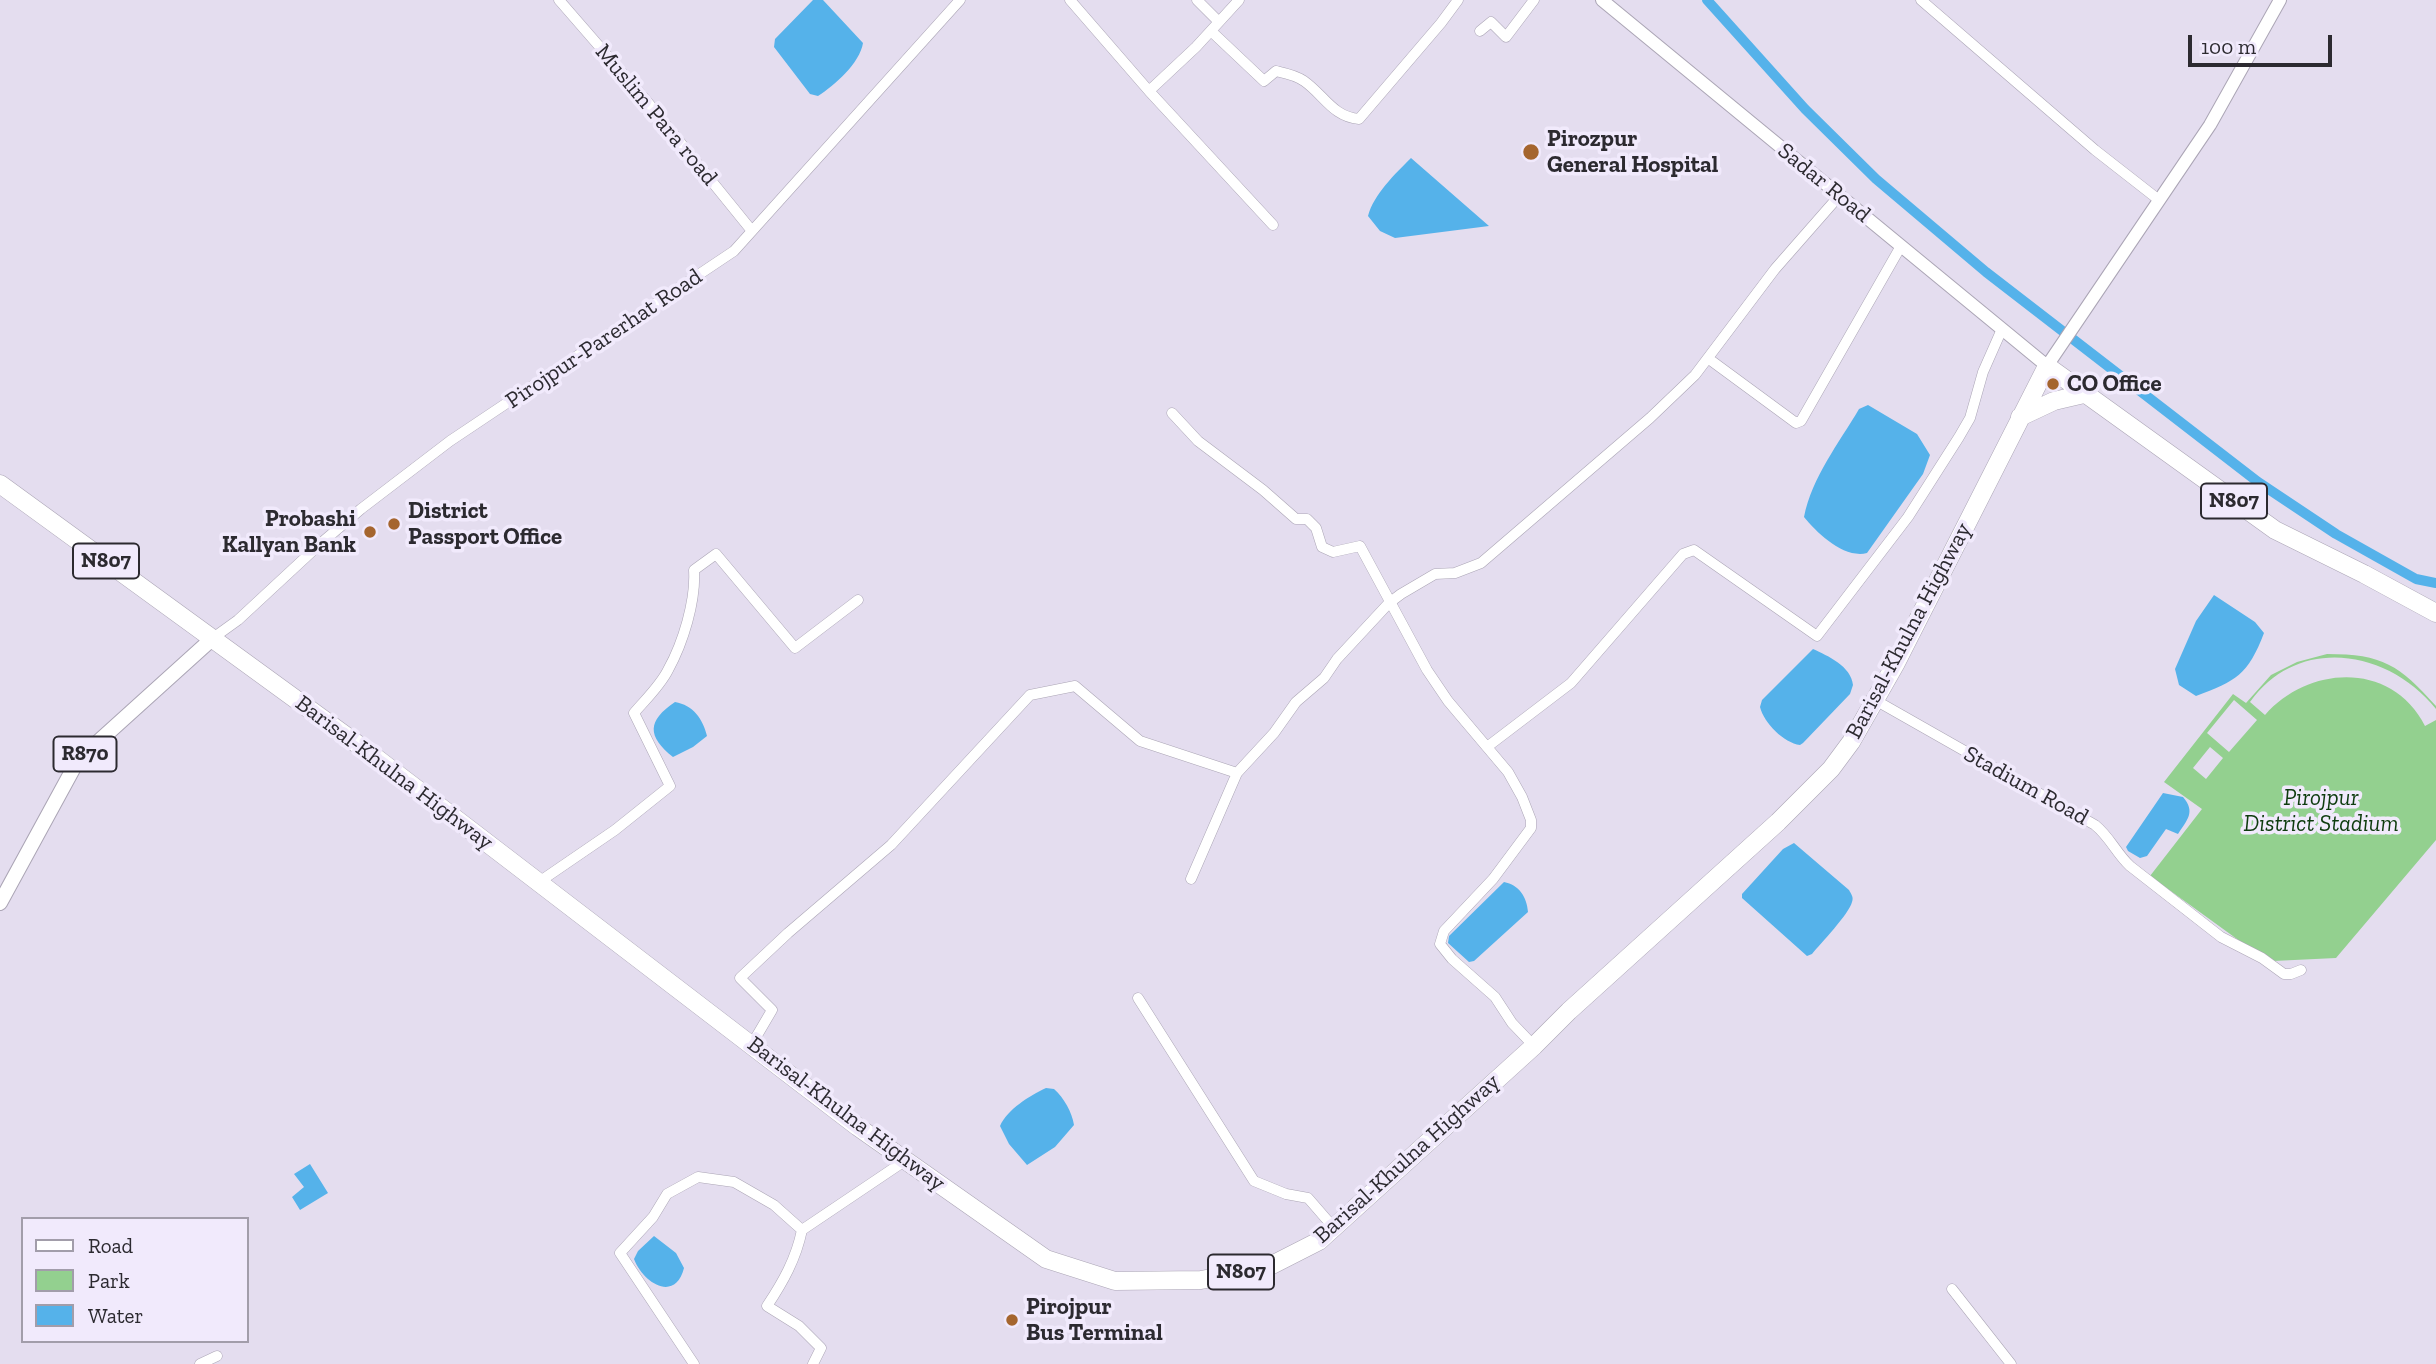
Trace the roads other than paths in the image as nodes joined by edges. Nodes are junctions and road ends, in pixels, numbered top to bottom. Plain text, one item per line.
1 (559, 0) edge
2 (960, 0) edge
3 (1070, 0) edge
4 (1197, 0) edge
5 (1239, 0) edge
6 (1458, 0) edge
7 (1534, 0) edge
8 (1602, 0) edge
9 (1922, 0) edge
10 (2280, 0) edge
11 (1219, 22) junction
12 (1211, 31) junction
13 (1480, 32) dead end
14 (1149, 91) junction
15 (1839, 196) junction
16 (2159, 200) junction
17 (1273, 225) dead end
18 (752, 231) junction
19 (1901, 246) junction
20 (2002, 329) junction
21 (1709, 359) junction
22 (2047, 366) junction
23 (2084, 394) junction
24 (1172, 413) dead end
25 (2020, 417) junction
26 (0, 484) edge
27 (858, 600) dead end
28 (1389, 603) junction
29 (2436, 613) edge
30 (213, 638) junction
31 (1875, 700) junction
32 (1487, 747) junction
33 (1237, 772) junction
34 (1191, 879) dead end
35 (539, 882) junction
36 (0, 903) edge
37 (2301, 970) dead end
38 (1138, 998) dead end
39 (752, 1044) junction
40 (1534, 1046) junction
41 (906, 1160) junction
42 (1334, 1228) junction
43 (802, 1230) junction
44 (1952, 1289) dead end
45 (217, 1356) dead end
46 (200, 1364) edge
47 (694, 1364) edge
48 (813, 1364) edge
49 (2011, 1364) edge

1 - 18 street, Muslim Para road
2 - 18 street, Pirojpur-Parerhat Road
3 - 14 street
4 - 11 street
5 - 11 street
6 - 12 street
7 - 13 street
8 - 15 street, Sadar Road
9 - 16 street
10 - 16 street
11 - 12 street
12 - 14 street
14 - 17 street
15 - 19 street, Sadar Road
15 - 21 street
16 - 22 street
18 - 30 street, Pirojpur-Parerhat Road
19 - 20 street, Sadar Road
19 - 21 street
20 - 22 street, Sadar Road
20 - 32 street
21 - 28 street
22 - 23 highway, N807
22 - 25 highway, Barisal-Khulna Highway / N807
23 - 25 highway
23 - 29 highway, N807
24 - 28 street
25 - 31 highway, Barisal-Khulna Highway / N807
26 - 30 highway, Barisal-Khulna Highway / N807
27 - 35 street
28 - 32 street
28 - 33 street
30 - 35 highway, Barisal-Khulna Highway / N807
30 - 36 main road, R870
31 - 37 street, Stadium Road
31 - 40 highway, Barisal-Khulna Highway / N807
32 - 40 street
33 - 34 street
33 - 39 street
35 - 39 highway, Barisal-Khulna Highway / N807
38 - 42 street
39 - 41 highway, Barisal-Khulna Highway / N807
40 - 42 highway, Barisal-Khulna Highway / N807
41 - 42 highway, Barisal-Khulna Highway / N807
41 - 43 street
43 - 47 street
43 - 48 street
44 - 49 street
45 - 46 street

